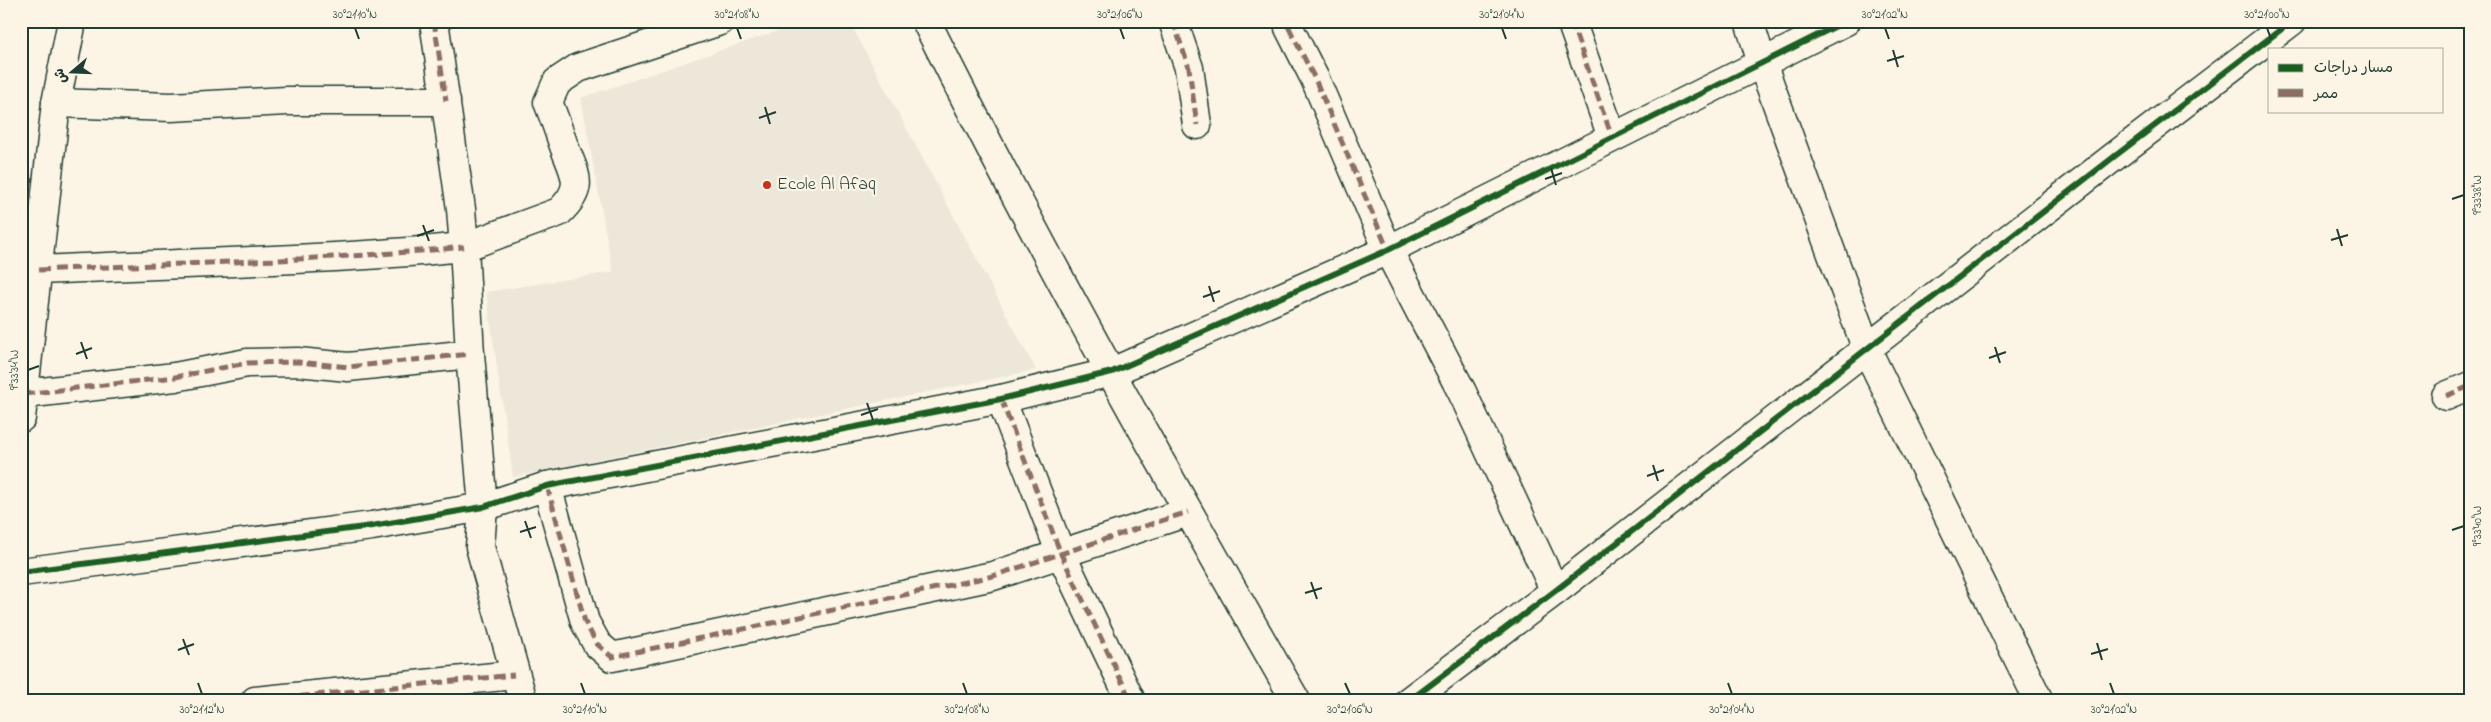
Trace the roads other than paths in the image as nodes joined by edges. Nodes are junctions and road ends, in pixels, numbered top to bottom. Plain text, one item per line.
1 (72, 21) edge
2 (434, 21) edge
3 (720, 21) edge
4 (926, 21) edge
5 (1173, 21) edge
6 (1571, 21) edge
7 (1749, 21) edge
8 (1846, 21) edge
9 (2292, 21) edge
10 (1292, 24) edge
11 (1762, 63) junction
12 (446, 101) junction
13 (56, 103) junction
14 (1197, 125) dead end
15 (1612, 137) junction
16 (464, 248) junction
17 (1388, 250) junction
18 (39, 270) junction
19 (1867, 350) junction
20 (470, 354) junction
21 (1112, 372) junction
22 (1001, 399) junction
23 (23, 406) edge
24 (547, 486) junction
25 (483, 507) junction
26 (1188, 512) junction
27 (1061, 554) junction
28 (21, 572) edge
29 (1555, 591) junction
30 (514, 675) junction
31 (255, 701) edge
32 (523, 701) edge
33 (1131, 701) edge
34 (1296, 701) edge
35 (1409, 701) edge
36 (2039, 701) edge

1 - 13 street
2 - 12 street
3 - 16 street
4 - 21 street
5 - 14 street
6 - 15 street
7 - 11 street
8 - 11 street
9 - 19 street
10 - 17 street
11 - 15 street
11 - 19 street
12 - 13 street
12 - 16 street
13 - 18 street
15 - 17 street
16 - 18 street
16 - 20 street
17 - 21 street
17 - 29 street
18 - 23 street
19 - 29 street
19 - 36 street
20 - 23 street
20 - 25 street
21 - 22 street
21 - 26 street
22 - 24 street
22 - 27 street
24 - 25 street
24 - 27 street
25 - 28 street
25 - 30 street
26 - 27 street
26 - 34 street
27 - 33 street
29 - 35 street
30 - 31 street
30 - 32 street

